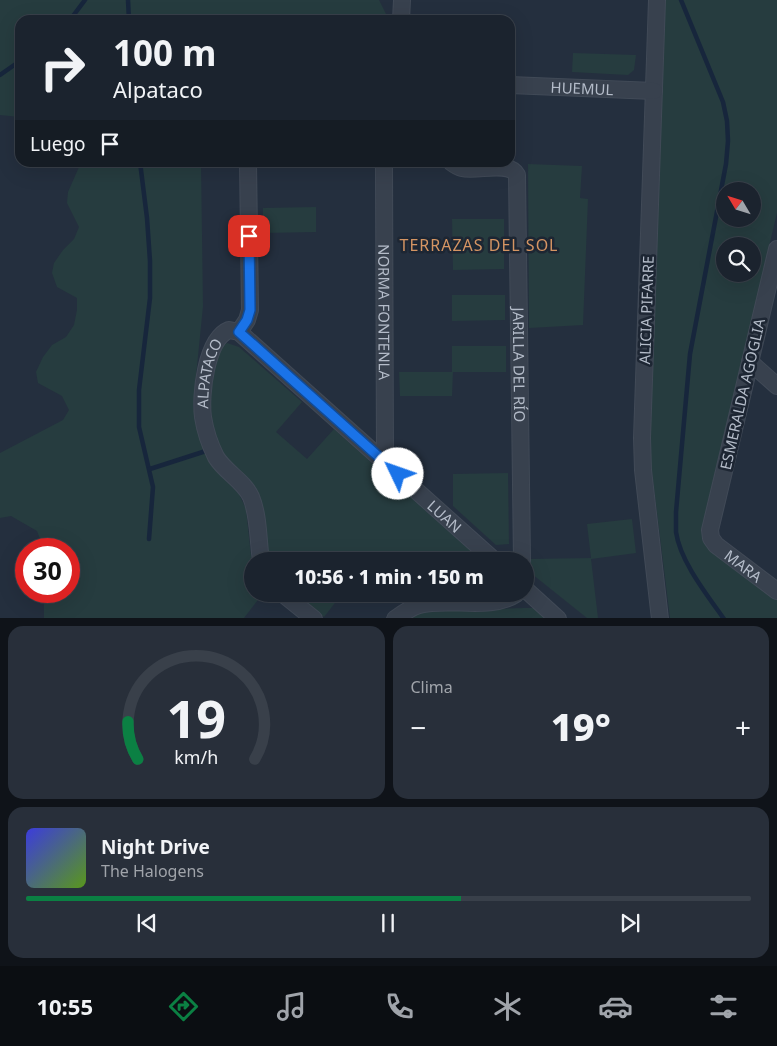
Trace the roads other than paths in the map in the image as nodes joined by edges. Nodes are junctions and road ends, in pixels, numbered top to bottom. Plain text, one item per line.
1 (402, 0) edge
2 (657, 0) edge
3 (401, 15) edge
4 (515, 85) edge
5 (654, 91) junction
6 (248, 167) edge
7 (384, 167) edge
8 (461, 167) edge
9 (777, 249) edge
10 (239, 332) junction
11 (750, 362) junction
12 (777, 386) edge
13 (385, 462) junction
14 (711, 538) joint
15 (260, 552) edge
16 (485, 552) edge
17 (522, 552) edge
18 (777, 591) edge
19 (534, 596) edge
20 (293, 602) edge
21 (469, 602) edge
22 (314, 618) edge
23 (395, 618) edge
24 (558, 618) edge
25 (660, 618) edge

1 - 3 street
2 - 5 street, ALICIA PIFARRE
4 - 5 street, HUEMUL
5 - 25 street, ALICIA PIFARRE
6 - 10 street, ALPATACO
7 - 13 street, NORMA FONTENLA
8 - 17 street, JARILLA DEL RÍO
9 - 11 street, ESMERALDA AGOGLIA
10 - 13 street, LUAN
10 - 15 street, ALPATACO
11 - 12 street
11 - 14 street, ESMERALDA AGOGLIA
13 - 16 street, LUAN
14 - 18 street, MARA
19 - 24 street
20 - 22 street
21 - 23 street

